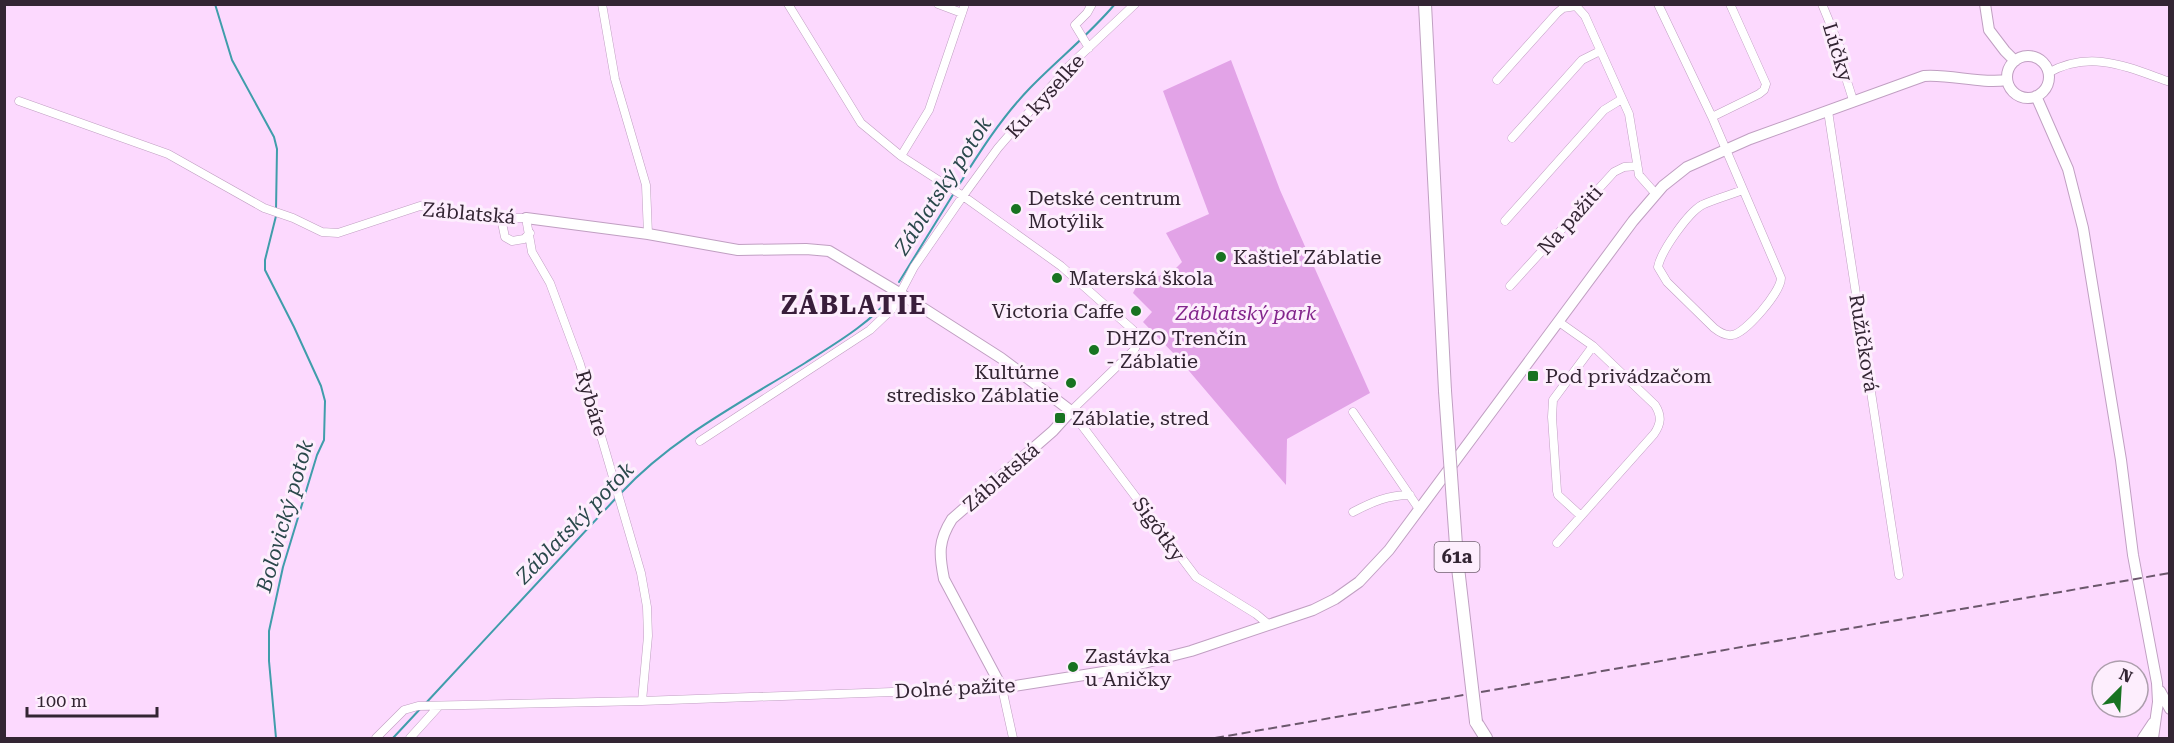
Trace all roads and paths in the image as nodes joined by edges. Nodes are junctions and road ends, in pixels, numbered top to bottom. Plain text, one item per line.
1 (602, 4) edge
2 (788, 4) edge
3 (938, 4) edge
4 (965, 4) edge
5 (1092, 4) edge
6 (1136, 4) edge
7 (1425, 4) edge
8 (1658, 4) edge
9 (1730, 4) edge
10 (1822, 4) edge
11 (1984, 4) edge
12 (962, 13) junction
13 (1087, 46) junction
14 (1600, 51) junction
15 (2015, 61) junction
16 (2048, 73) junction
17 (1497, 80) dead end
18 (2007, 80) junction
19 (2169, 82) edge
20 (2036, 96) junction
21 (1622, 99) junction
22 (1853, 100) junction
23 (19, 101) dead end
24 (1828, 111) junction
25 (1712, 117) junction
26 (1512, 138) dead end
27 (1725, 150) junction
28 (901, 156) junction
29 (1637, 166) junction
30 (1743, 190) junction
31 (1655, 194) junction
32 (963, 196) junction
33 (501, 218) junction
34 (526, 218) junction
35 (1505, 220) dead end
36 (530, 233) junction
37 (648, 234) junction
38 (1510, 286) dead end
39 (901, 294) junction
40 (1558, 322) junction
41 (1593, 346) junction
42 (1071, 411) junction
43 (1353, 412) dead end
44 (699, 441) dead end
45 (1410, 495) junction
46 (1419, 508) junction
47 (1353, 512) dead end
48 (1581, 516) junction
49 (1557, 543) dead end
50 (1899, 575) dead end
51 (1268, 624) junction
52 (2157, 683) junction
53 (1002, 688) junction
54 (642, 701) junction
55 (435, 706) junction
56 (2169, 709) edge
57 (2155, 720) junction
58 (1476, 722) junction
59 (376, 738) edge
60 (410, 738) edge
61 (1013, 738) edge
62 (1478, 738) edge
63 (1486, 738) edge
64 (2143, 738) edge
65 (2153, 738) edge

1 - 37 street
2 - 28 street
3 - 12 street
4 - 12 street
5 - 13 street, Ku kyselke
6 - 13 street, Ku kyselke
7 - 58 main road, 61a, bridge
8 - 25 street
9 - 25 street
10 - 22 street, Lúčky
11 - 15 street
12 - 28 street
13 - 32 street, Ku kyselke
14 - 17 street
14 - 21 street
14 - 26 street
15 - 16 street
15 - 18 street
16 - 19 street
16 - 20 street
18 - 20 street
18 - 22 street, Dolné pažite
20 - 52 street
21 - 29 street
21 - 35 street
22 - 24 street, Dolné pažite
23 - 33 street, Záblatská
24 - 27 street, Dolné pažite
24 - 50 street, Ružičková
25 - 27 street
27 - 30 street
27 - 31 street, Dolné pažite
28 - 32 street
29 - 31 street
29 - 38 street, Na pažiti
30 - 30 street
31 - 40 street, Dolné pažite
32 - 39 street, Ku kyselke
32 - 42 street
33 - 34 street, Záblatská
33 - 36 street
34 - 36 street, Rybáre
34 - 37 street, Záblatská
36 - 54 street, Rybáre
37 - 39 street, Záblatská
39 - 42 street, Záblatská
39 - 44 street
40 - 41 street
40 - 46 street, Dolné pažite
41 - 48 street
41 - 48 street
42 - 51 street, Sigôtky
42 - 53 street, Záblatská
43 - 45 street
45 - 46 street
45 - 47 street
46 - 51 street, Dolné pažite
48 - 49 street
51 - 53 street, Dolné pažite
52 - 56 street
52 - 57 street
53 - 54 street, Dolné pažite
53 - 61 street, Záblatská
54 - 55 street, Dolné pažite
55 - 59 street, Dolné pažite
55 - 60 street
57 - 64 street
57 - 65 street
58 - 62 main road, 61a
58 - 63 main road, 61a

